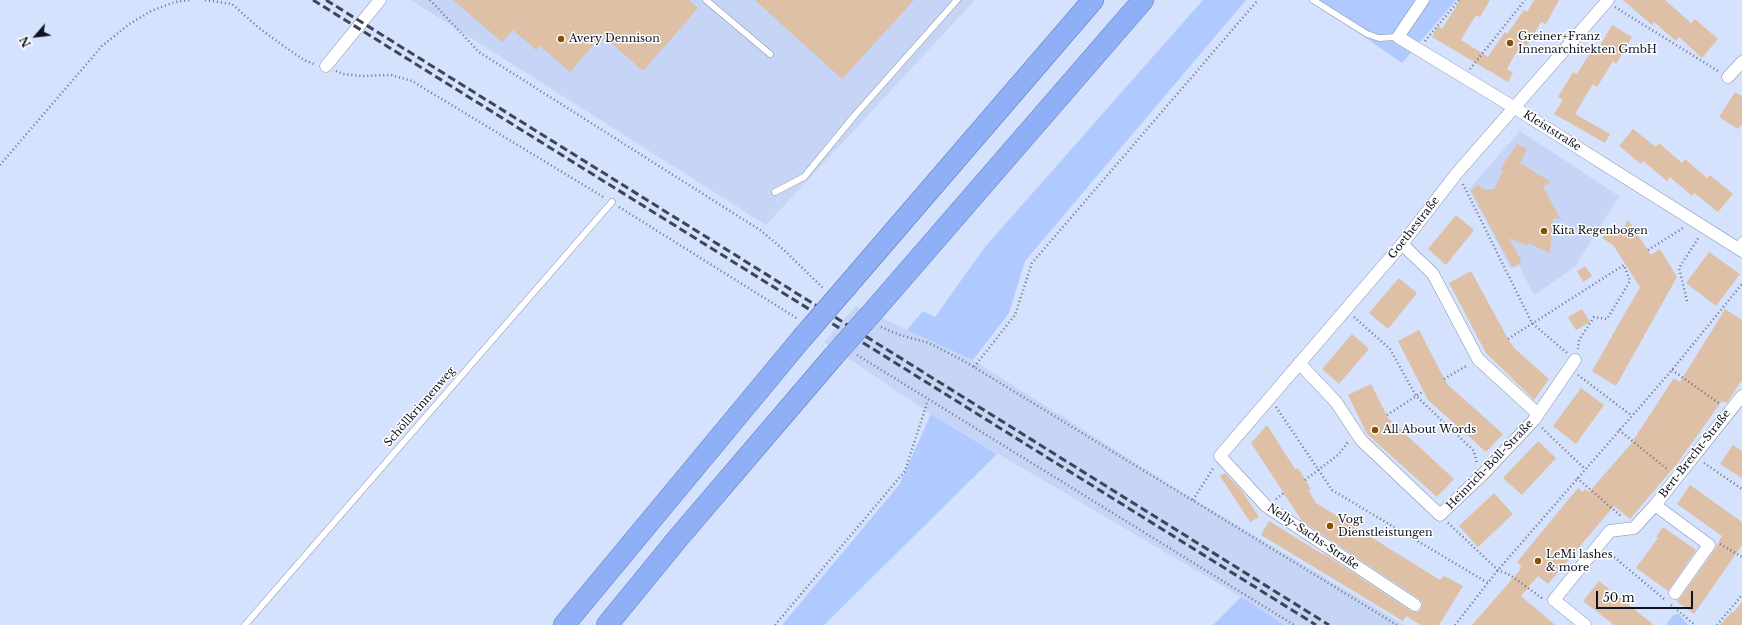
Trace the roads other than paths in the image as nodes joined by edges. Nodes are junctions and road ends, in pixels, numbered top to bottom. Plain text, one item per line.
1 (380, 0) edge
2 (706, 0) edge
3 (958, 0) edge
4 (1093, 0) edge
5 (1143, 0) edge
6 (1313, 0) edge
7 (1423, 0) edge
8 (1607, 1) edge
9 (1398, 37) junction
10 (770, 54) dead end
11 (1742, 62) edge
12 (326, 66) road end
13 (1728, 77) road end
14 (1515, 108) junction
15 (775, 192) dead end
16 (612, 202) road end
17 (1402, 244) junction
18 (1740, 246) edge
19 (1299, 363) junction
20 (1573, 364) road end
21 (1737, 405) edge
22 (1536, 417) junction
23 (1220, 456) joint
24 (1655, 505) junction
25 (1675, 594) dead end
26 (1415, 606) dead end
27 (245, 625) edge
28 (564, 625) edge
29 (607, 625) edge
30 (1585, 625) edge

1 - 12 street
2 - 10 lane
3 - 15 lane
4 - 28 highway, bridge
5 - 29 highway, bridge
6 - 9 lane
7 - 9 street
8 - 14 street, Goethestraße
9 - 14 street, Kleiststraße
11 - 13 street
14 - 17 street, Goethestraße
14 - 18 street, Kleiststraße
16 - 27 lane, Schöllkrinnenweg
17 - 19 street, Goethestraße
17 - 22 street
19 - 22 street, Heinrich-Böll-Straße
19 - 23 street, Goethestraße
20 - 22 street, Heinrich-Böll-Straße
21 - 24 street, Bert-Brecht-Straße
23 - 26 street, Nelly-Sachs-Straße
24 - 25 street, Bert-Brecht-Straße
24 - 30 street, Bert-Brecht-Straße

